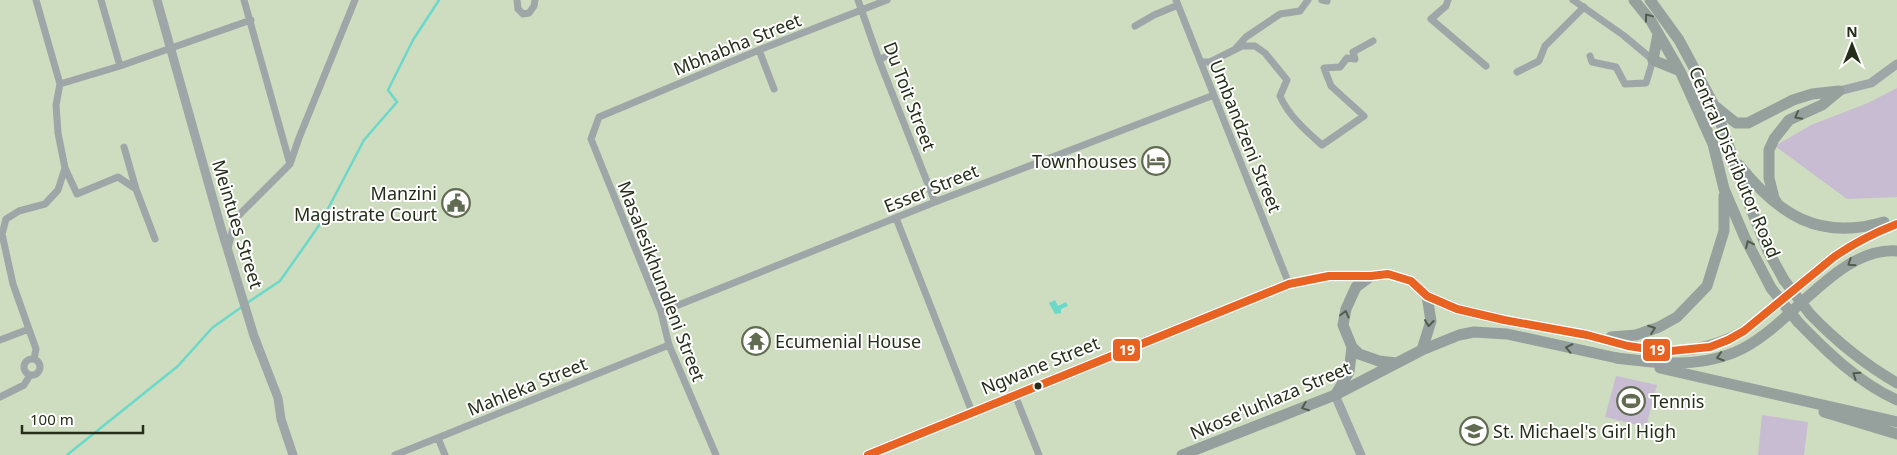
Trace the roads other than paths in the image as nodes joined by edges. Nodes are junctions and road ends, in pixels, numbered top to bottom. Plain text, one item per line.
1 (36, 0) edge
2 (101, 0) edge
3 (157, 0) edge
4 (244, 0) edge
5 (355, 0) edge
6 (517, 0) edge
7 (535, 0) edge
8 (858, 0) edge
9 (887, 0) edge
10 (1308, 0) edge
11 (1448, 0) edge
12 (1573, 0) edge
13 (1634, 0) edge
14 (1650, 0) edge
15 (1177, 2) edge
16 (1584, 7) junction
17 (862, 10) junction
18 (251, 20) junction
19 (1135, 26) dead end
20 (1658, 34) junction
21 (1373, 41) dead end
22 (170, 49) junction
23 (1236, 49) junction
24 (759, 50) junction
25 (894, 52) dead end
26 (1590, 56) dead end
27 (879, 60) junction
28 (1653, 60) junction
29 (1201, 62) junction
30 (1897, 64) edge
31 (120, 66) junction
32 (1486, 66) dead end
33 (1680, 71) junction
34 (1517, 72) dead end
35 (60, 84) junction
36 (774, 89) dead end
37 (1840, 92) junction
38 (1214, 95) junction
39 (1715, 107) junction
40 (599, 117) joint
41 (124, 147) dead end
42 (1735, 159) junction
43 (290, 164) junction
44 (65, 168) junction
45 (136, 189) junction
46 (1724, 189) junction
47 (935, 202) junction
48 (1781, 209) junction
49 (896, 218) junction
50 (1897, 218) edge
51 (1897, 224) edge
52 (155, 239) dead end
53 (228, 249) junction
54 (1897, 251) edge
55 (1371, 276) junction
56 (1288, 284) junction
57 (1427, 296) junction
58 (661, 312) junction
59 (29, 329) junction
60 (1587, 335) junction
61 (0, 340) edge
62 (669, 345) junction
63 (1352, 347) junction
64 (1422, 350) junction
65 (1617, 358) junction
66 (1858, 358) junction
67 (34, 359) junction
68 (1396, 363) junction
69 (30, 374) junction
70 (1897, 375) edge
71 (1700, 377) junction
72 (1897, 383) edge
73 (1015, 395) junction
74 (1335, 395) junction
75 (0, 397) edge
76 (1897, 400) edge
77 (972, 412) junction
78 (1897, 422) edge
79 (1897, 434) edge
80 (438, 438) junction
81 (293, 455) edge
82 (396, 455) edge
83 (445, 455) edge
84 (716, 455) edge
85 (868, 455) edge
86 (1039, 455) edge
87 (1182, 455) edge
88 (1361, 455) edge

1 - 35 street
2 - 31 street
3 - 22 street, Meintues Street
4 - 18 street
5 - 43 street
6 - 7 street
8 - 17 street, Du Toit Street
9 - 17 street, Mbhabha Street
10 - 23 street
11 - 32 street
12 - 16 street
20 -> 13 highway, Central Distributor Road
14 - 39 highway, Central Distributor Road
15 - 19 street
15 - 29 street, Umbandzeni Street
16 - 28 street
16 - 34 street
17 - 24 street, Mbhabha Street
17 - 27 street, Du Toit Street
18 - 22 street
18 - 43 street
20 - 28 highway
20 - 33 highway, Central Distributor Road
21 - 23 street
22 - 31 street
22 - 53 street, Meintues Street
23 - 29 street
24 - 36 street
24 - 40 street, Mbhabha Street
25 - 27 street
26 - 28 street
27 - 47 street, Du Toit Street
28 - 33 highway
29 - 38 street, Umbandzeni Street
30 - 37 street
31 - 35 street
33 - 46 highway, Central Distributor Road
35 - 44 street
37 - 39 highway
37 -> 48 highway
38 - 47 street, Esser Street
38 - 56 street, Umbandzeni Street
39 - 42 highway, Central Distributor Road
40 - 58 street, Masalesikhundleni Street
41 - 45 street
42 - 48 highway
42 - 66 highway, Central Distributor Road, bridge
43 - 53 street
44 - 45 street
44 - 59 street
45 - 52 street
60 -> 46 highway
76 -> 46 highway, Central Distributor Road, bridge
47 - 49 street, Esser Street
48 - 50 highway
49 - 58 street, Esser Street
49 - 77 street
51 - 60 highway
53 - 81 street, Meintues Street
54 -> 65 highway
55 - 56 main road, Ngwane Street
55 - 57 main road
63 -> 55 main road
56 - 73 main road, Ngwane Street
57 - 60 main road
57 -> 64 main road
58 - 62 street, Masalesikhundleni Street
59 - 61 street
59 - 67 street
62 - 80 street, Mahleka Street
62 - 84 street, Masalesikhundleni Street
63 - 68 main road
63 - 74 main road
65 -> 64 main road
64 - 68 main road
65 - 71 highway
66 - 70 highway
66 - 72 highway
67 - 69 street
67 - 69 street
68 - 74 main road, Nkose'luhlaza Street
69 - 75 street
71 - 78 highway
71 - 79 highway
73 - 77 main road, Ngwane Street
73 - 86 street
74 -> 87 main road, Nkose'luhlaza Street
74 - 88 street
77 - 85 main road, Ngwane Street
80 - 82 street, Mahleka Street
80 - 83 street

